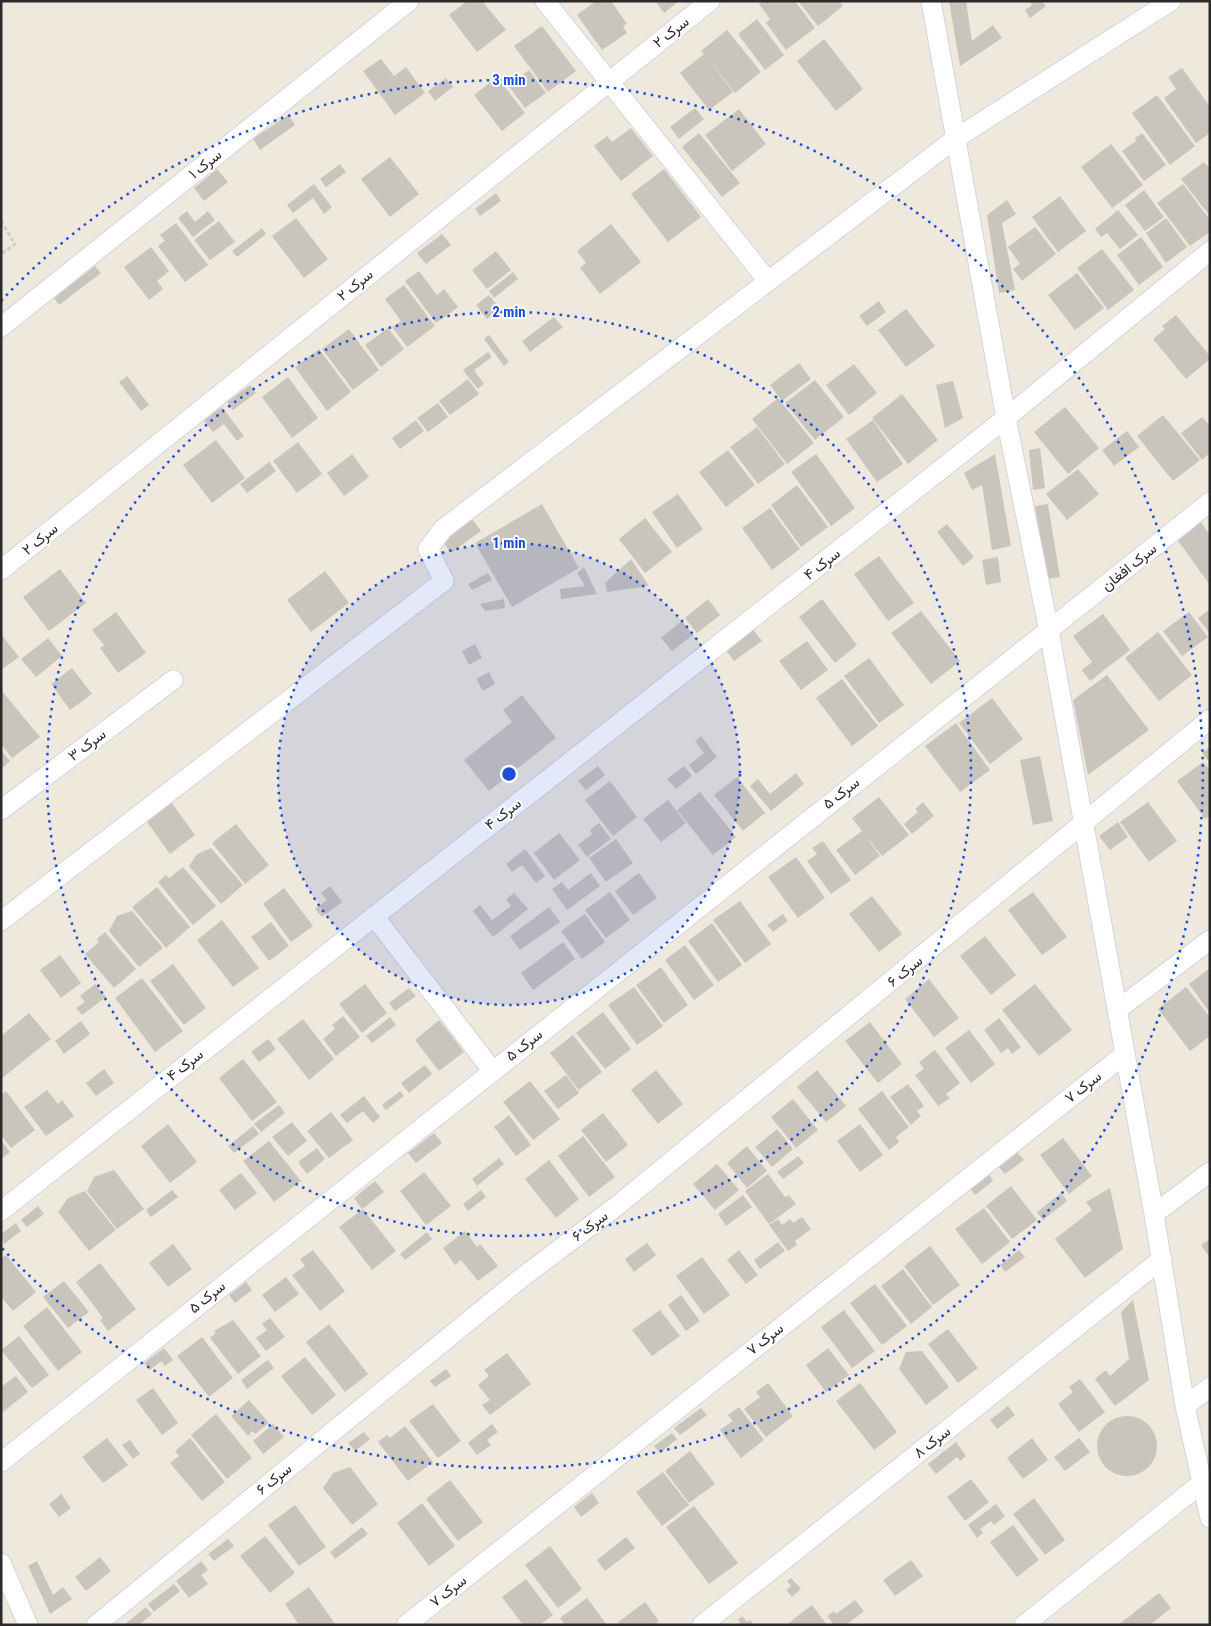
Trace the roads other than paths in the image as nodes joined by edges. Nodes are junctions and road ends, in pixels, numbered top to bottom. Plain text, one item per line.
1 (409, 1) edge
2 (544, 1) edge
3 (710, 1) edge
4 (931, 1) edge
5 (1171, 1) edge
6 (609, 81) junction
7 (955, 139) junction
8 (1210, 250) edge
9 (768, 281) junction
10 (1, 327) edge
11 (1006, 418) junction
12 (1210, 502) edge
13 (1, 570) edge
14 (1049, 631) junction
15 (173, 680) dead end
16 (1210, 719) edge
17 (1, 810) edge
18 (1083, 825) junction
19 (374, 916) junction
20 (1, 921) edge
21 (1210, 940) edge
22 (1116, 1010) junction
23 (1125, 1054) junction
24 (492, 1070) junction
25 (1210, 1172) edge
26 (1, 1211) edge
27 (1154, 1214) junction
28 (1162, 1259) junction
29 (1210, 1387) edge
30 (1185, 1406) junction
31 (1, 1462) edge
32 (1203, 1482) junction
33 (1210, 1518) edge
34 (1, 1563) edge
35 (28, 1625) edge
36 (96, 1625) edge
37 (406, 1625) edge
38 (702, 1625) edge
39 (1024, 1625) edge

1 - 10 street, سرک ۱
2 - 6 street
3 - 6 street, سرک ۲
4 - 7 street
5 - 7 street
6 - 9 street
6 - 13 street, سرک ۲
7 - 9 street
7 - 11 street
8 - 11 street, سرک ۴
9 - 20 street
11 - 14 street
11 - 19 street, سرک ۴
12 - 14 street, سرک افغان
14 - 18 street
14 - 24 street, سرک ۵
15 - 17 street, سرک ۳
16 - 18 street, سرک ۶
18 - 22 street
18 - 36 street, سرک ۶
19 - 24 street
19 - 26 street, سرک ۴
21 - 22 street
22 - 23 street
23 - 27 street
23 - 37 street, سرک ۷
24 - 31 street, سرک ۵
25 - 27 street
27 - 28 street
28 - 30 street
28 - 38 street, سرک ۸
29 - 30 street
30 - 32 street
32 - 33 street
32 - 39 street
34 - 35 street

